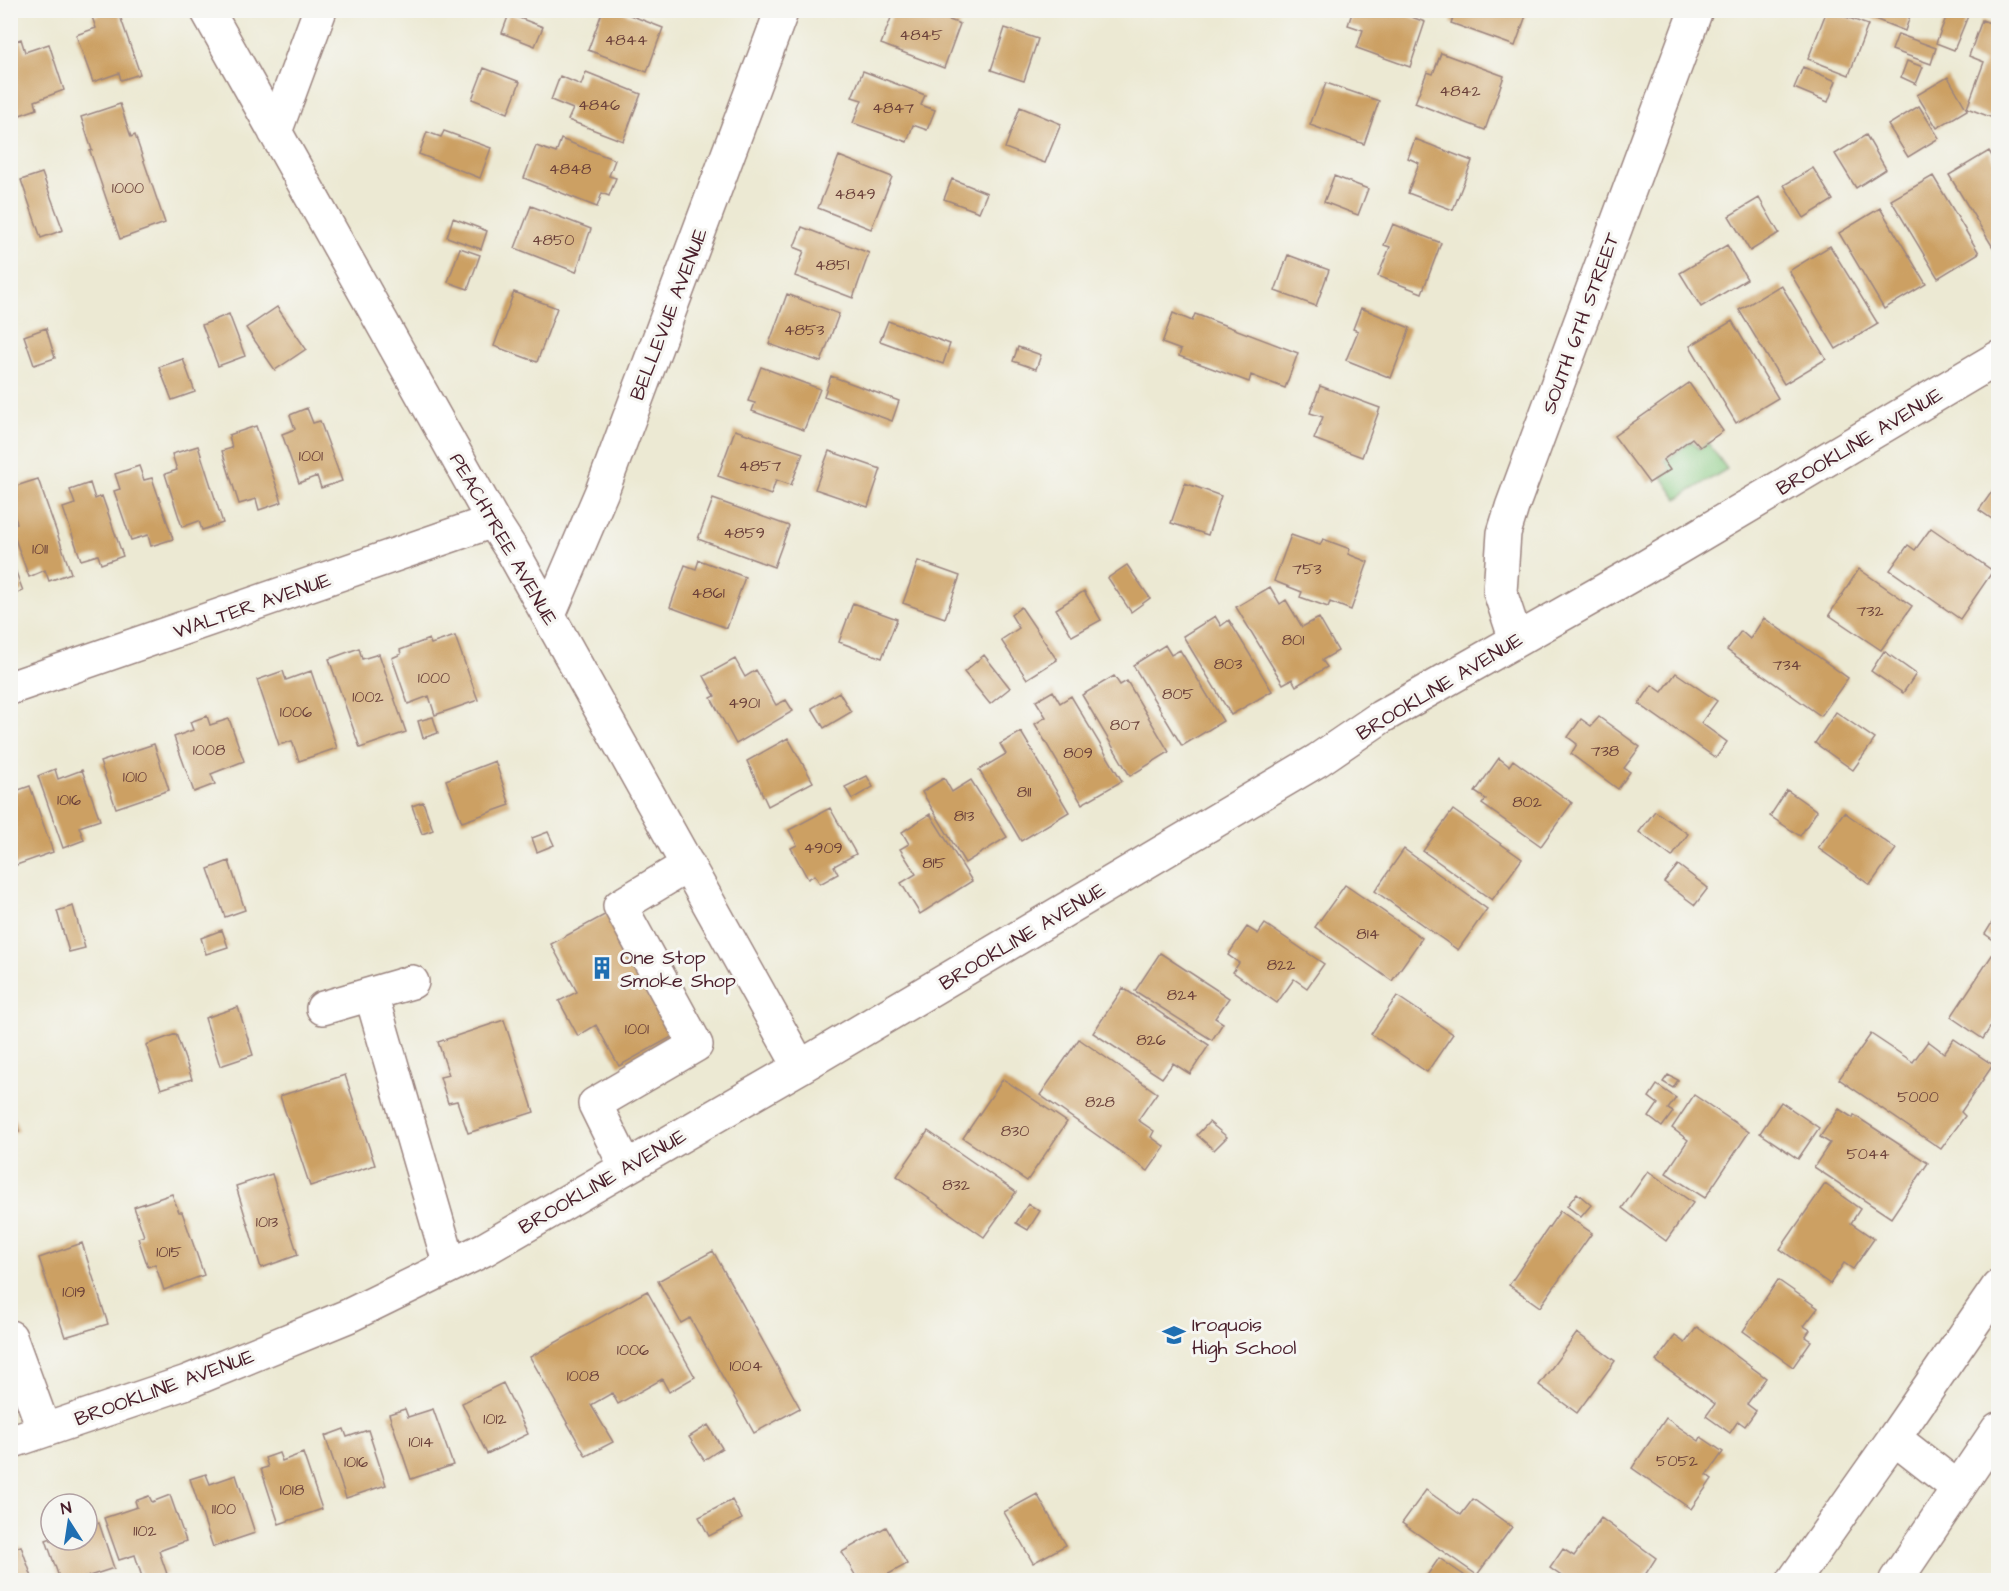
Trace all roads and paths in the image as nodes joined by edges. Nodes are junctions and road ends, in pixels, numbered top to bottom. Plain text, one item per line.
1 (207, 10) edge
2 (320, 10) edge
3 (782, 10) edge
4 (1696, 10) edge
5 (275, 132) junction
6 (1998, 358) edge
7 (493, 521) junction
8 (549, 615) junction
9 (1516, 640) junction
10 (10, 688) edge
11 (688, 865) junction
12 (412, 982) dead end
13 (371, 994) junction
14 (323, 1008) dead end
15 (800, 1067) junction
16 (626, 1167) junction
17 (450, 1266) junction
18 (1998, 1287) edge
19 (10, 1337) edge
20 (1998, 1429) edge
21 (44, 1430) junction
22 (1894, 1438) junction
23 (10, 1442) edge
24 (1958, 1488) junction
25 (1794, 1581) edge
26 (1896, 1581) edge

1 - 5 street, PEACHTREE AVENUE
2 - 5 street
3 - 8 street, BELLEVUE AVENUE
4 - 9 street, SOUTH 6TH STREET
5 - 7 street, PEACHTREE AVENUE
6 - 9 street, BROOKLINE AVENUE
7 - 8 street, PEACHTREE AVENUE
7 - 10 street, WALTER AVENUE
8 - 11 street, PEACHTREE AVENUE
9 - 15 street, BROOKLINE AVENUE
11 - 15 street, PEACHTREE AVENUE
11 - 16 street
12 - 13 street
13 - 14 street
13 - 17 street
15 - 16 street, BROOKLINE AVENUE
16 - 17 street, BROOKLINE AVENUE
17 - 21 street, BROOKLINE AVENUE
18 - 22 street
19 - 21 street
20 - 24 street
21 - 23 street, BROOKLINE AVENUE
22 - 24 street
22 - 25 street
24 - 26 street

